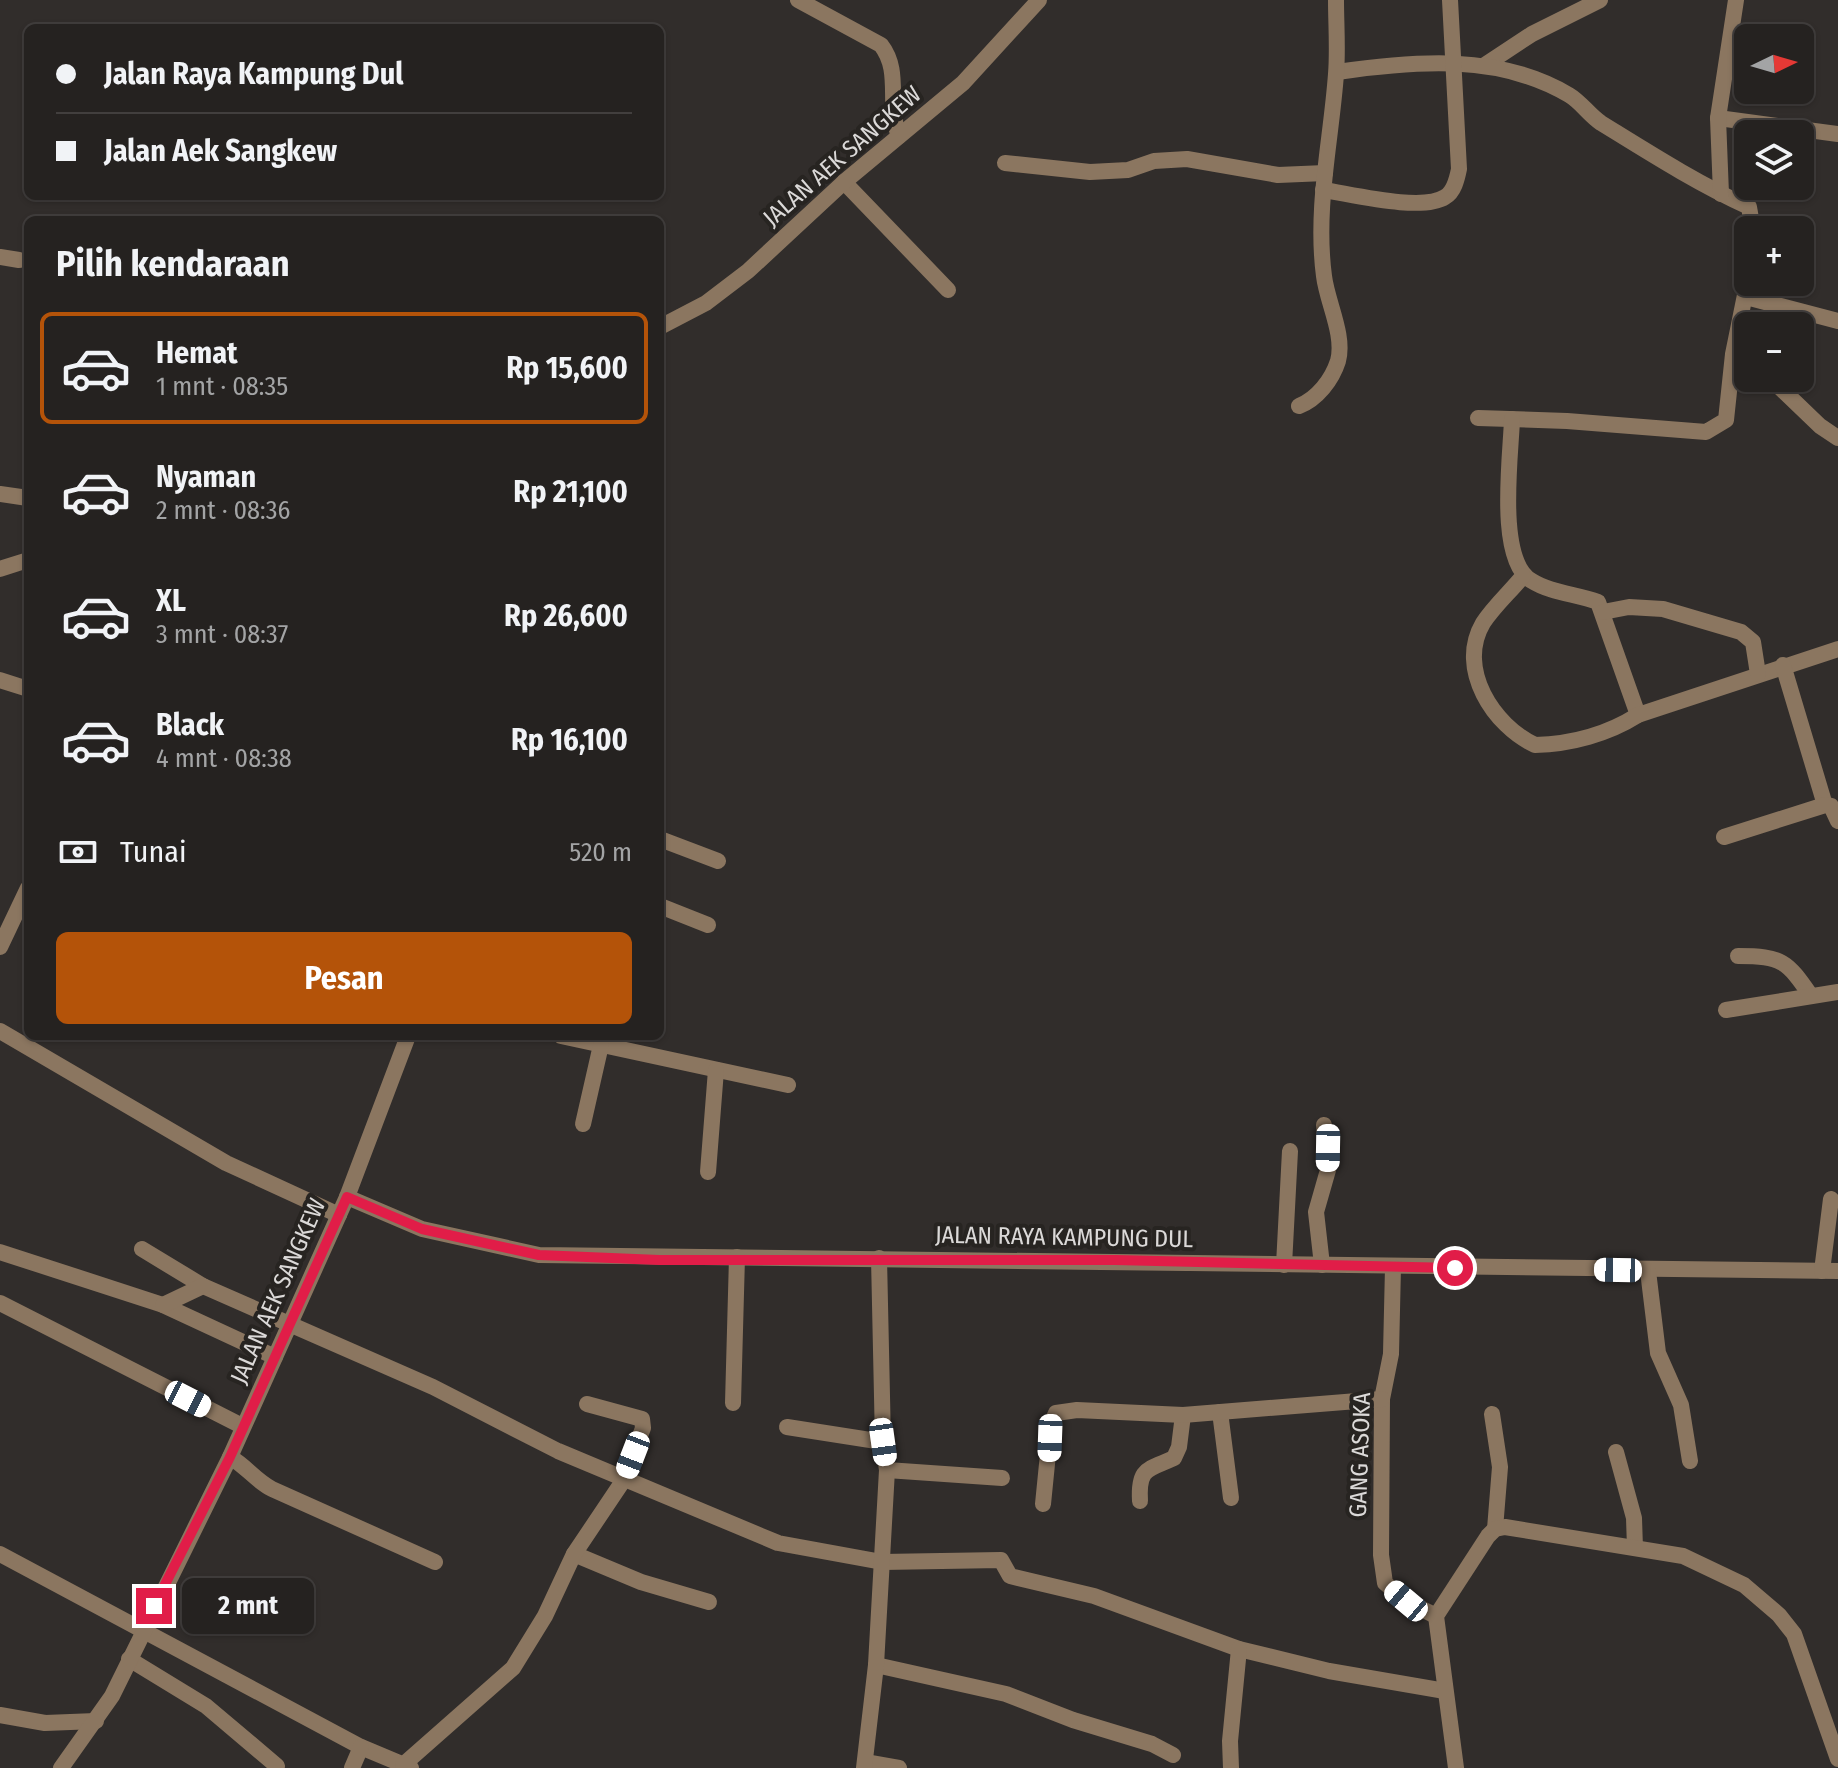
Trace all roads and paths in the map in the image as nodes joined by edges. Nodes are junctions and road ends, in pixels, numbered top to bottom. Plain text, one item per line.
1 (798, 0) edge
2 (1039, 0) edge
3 (1336, 0) edge
4 (1450, 0) edge
5 (1600, 0) edge
6 (1736, 0) edge
7 (1451, 63) junction
8 (1485, 65) junction
9 (1337, 72) junction
10 (1718, 118) junction
11 (1838, 134) edge
12 (899, 136) junction
13 (1005, 163) dead end
14 (1325, 173) junction
15 (844, 182) junction
16 (1323, 190) junction
17 (1721, 194) junction
18 (1751, 216) edge
19 (0, 257) edge
20 (19, 260) dead end
21 (948, 290) dead end
22 (1745, 296) edge
23 (1769, 296) edge
24 (1838, 321) edge
25 (664, 325) edge
26 (1733, 354) joint
27 (1785, 392) edge
28 (1299, 406) dead end
29 (1478, 418) dead end
30 (1512, 419) junction
31 (1838, 438) edge
32 (0, 494) edge
33 (24, 497) edge
34 (24, 561) edge
35 (0, 569) edge
36 (1523, 576) junction
37 (1603, 612) junction
38 (1838, 649) edge
39 (1783, 665) junction
40 (1758, 674) junction
41 (0, 680) edge
42 (24, 688) edge
43 (1638, 715) junction
44 (1833, 809) edge
45 (1724, 837) dead end
46 (664, 841) edge
47 (718, 861) dead end
48 (24, 896) edge
49 (664, 908) edge
50 (708, 925) dead end
51 (0, 947) edge
52 (1738, 956) dead end
53 (1838, 992) edge
54 (1811, 996) junction
55 (1726, 1010) dead end
56 (0, 1031) edge
57 (406, 1040) edge
58 (579, 1040) edge
59 (601, 1045) junction
60 (716, 1070) junction
61 (788, 1085) dead end
62 (583, 1124) dead end
63 (1324, 1125) dead end
64 (1290, 1151) dead end
65 (708, 1172) dead end
66 (347, 1197) junction
67 (1831, 1199) dead end
68 (339, 1215) junction
69 (142, 1249) dead end
70 (0, 1252) edge
71 (737, 1257) junction
72 (879, 1258) junction
73 (1284, 1265) junction
74 (1322, 1265) junction
75 (1393, 1267) junction
76 (1648, 1271) junction
77 (1830, 1271) edge
78 (203, 1286) junction
79 (0, 1303) edge
80 (163, 1305) junction
81 (292, 1322) junction
82 (275, 1357) junction
83 (1382, 1399) junction
84 (733, 1403) dead end
85 (587, 1404) dead end
86 (1220, 1412) junction
87 (1492, 1414) dead end
88 (1183, 1415) junction
89 (242, 1426) junction
90 (787, 1427) dead end
91 (883, 1442) junction
92 (1616, 1452) dead end
93 (230, 1457) junction
94 (1690, 1461) dead end
95 (887, 1470) junction
96 (1002, 1478) dead end
97 (623, 1481) junction
98 (1231, 1498) dead end
99 (1140, 1501) dead end
100 (1043, 1504) dead end
101 (1495, 1529) junction
102 (1635, 1548) junction
103 (0, 1554) edge
104 (574, 1554) junction
105 (435, 1562) dead end
106 (882, 1562) junction
107 (709, 1602) dead end
108 (1436, 1616) junction
109 (142, 1631) junction
110 (1239, 1649) junction
111 (129, 1659) junction
112 (876, 1665) junction
113 (1445, 1691) junction
114 (0, 1715) edge
115 (96, 1721) junction
116 (361, 1747) junction
117 (1173, 1755) dead end
118 (1838, 1759) edge
119 (864, 1765) edge
120 (277, 1766) dead end
121 (407, 1766) edge
122 (61, 1768) edge
123 (352, 1768) edge
124 (899, 1768) edge
125 (1231, 1768) edge
126 (1456, 1768) edge

1 - 12 street
2 - 12 street, JALAN AEK SANGKEW
3 - 9 street
4 - 7 street
5 - 8 street
6 - 10 street
7 - 8 street
7 - 9 street
7 - 16 street
8 - 17 street
9 - 14 street
10 - 11 street
10 - 17 street
12 - 15 street, JALAN AEK SANGKEW
13 - 14 street
14 - 16 street
15 - 21 street
15 - 25 street, JALAN AEK SANGKEW
16 - 28 street
17 - 18 street
19 - 20 street
22 - 26 street
23 - 24 street
26 - 30 street
27 - 31 street
29 - 30 street
30 - 36 street
32 - 33 street
34 - 35 street
36 - 37 street
36 - 43 street
37 - 40 street
37 - 43 street
38 - 39 street
39 - 40 street
39 - 44 street
40 - 43 street
41 - 42 street
44 - 45 street
46 - 47 street
48 - 51 street
49 - 50 street
52 - 54 street
53 - 54 street
54 - 55 street
56 - 68 street
57 - 66 street, JALAN AEK SANGKEW
58 - 59 street
59 - 60 street
59 - 62 street
60 - 61 street
60 - 65 street
63 - 74 street
64 - 73 street
66 - 68 street, JALAN AEK SANGKEW
66 - 71 street, JALAN RAYA KAMPUNG DUL
67 - 77 street
68 - 81 street, JALAN AEK SANGKEW
69 - 78 street
70 - 80 street
71 - 72 street, JALAN RAYA KAMPUNG DUL
71 - 84 street
72 - 73 street, JALAN RAYA KAMPUNG DUL
72 - 91 street
73 - 74 street, JALAN RAYA KAMPUNG DUL
74 - 75 street, JALAN RAYA KAMPUNG DUL
75 - 76 street, JALAN RAYA KAMPUNG DUL
75 - 83 street, GANG ASOKA
76 - 77 street, JALAN RAYA KAMPUNG DUL
76 - 94 street
78 - 80 street
78 - 81 street
79 - 89 street
80 - 82 street
81 - 82 street, JALAN AEK SANGKEW
81 - 97 street
82 - 89 street, JALAN AEK SANGKEW
83 - 86 street
83 - 108 street, GANG ASOKA
85 - 97 street
86 - 88 street
86 - 98 street
87 - 101 street
88 - 99 street
88 - 100 street
89 - 93 street, JALAN AEK SANGKEW
90 - 91 street
91 - 95 street
92 - 102 street
93 - 105 street
93 - 109 street, JALAN AEK SANGKEW
95 - 96 street
95 - 106 street
97 - 104 street
97 - 106 street
101 - 102 street
101 - 108 street
102 - 118 street
103 - 109 street
104 - 107 street
104 - 121 street
106 - 110 street
106 - 112 street
108 - 113 street
109 - 111 street, JALAN AEK SANGKEW
109 - 116 street
110 - 113 street
110 - 125 street
111 - 115 street, JALAN AEK SANGKEW
111 - 120 street
112 - 117 street
112 - 119 street
113 - 126 street
114 - 115 street
115 - 122 street, JALAN AEK SANGKEW
116 - 121 street
116 - 123 street
119 - 124 street

